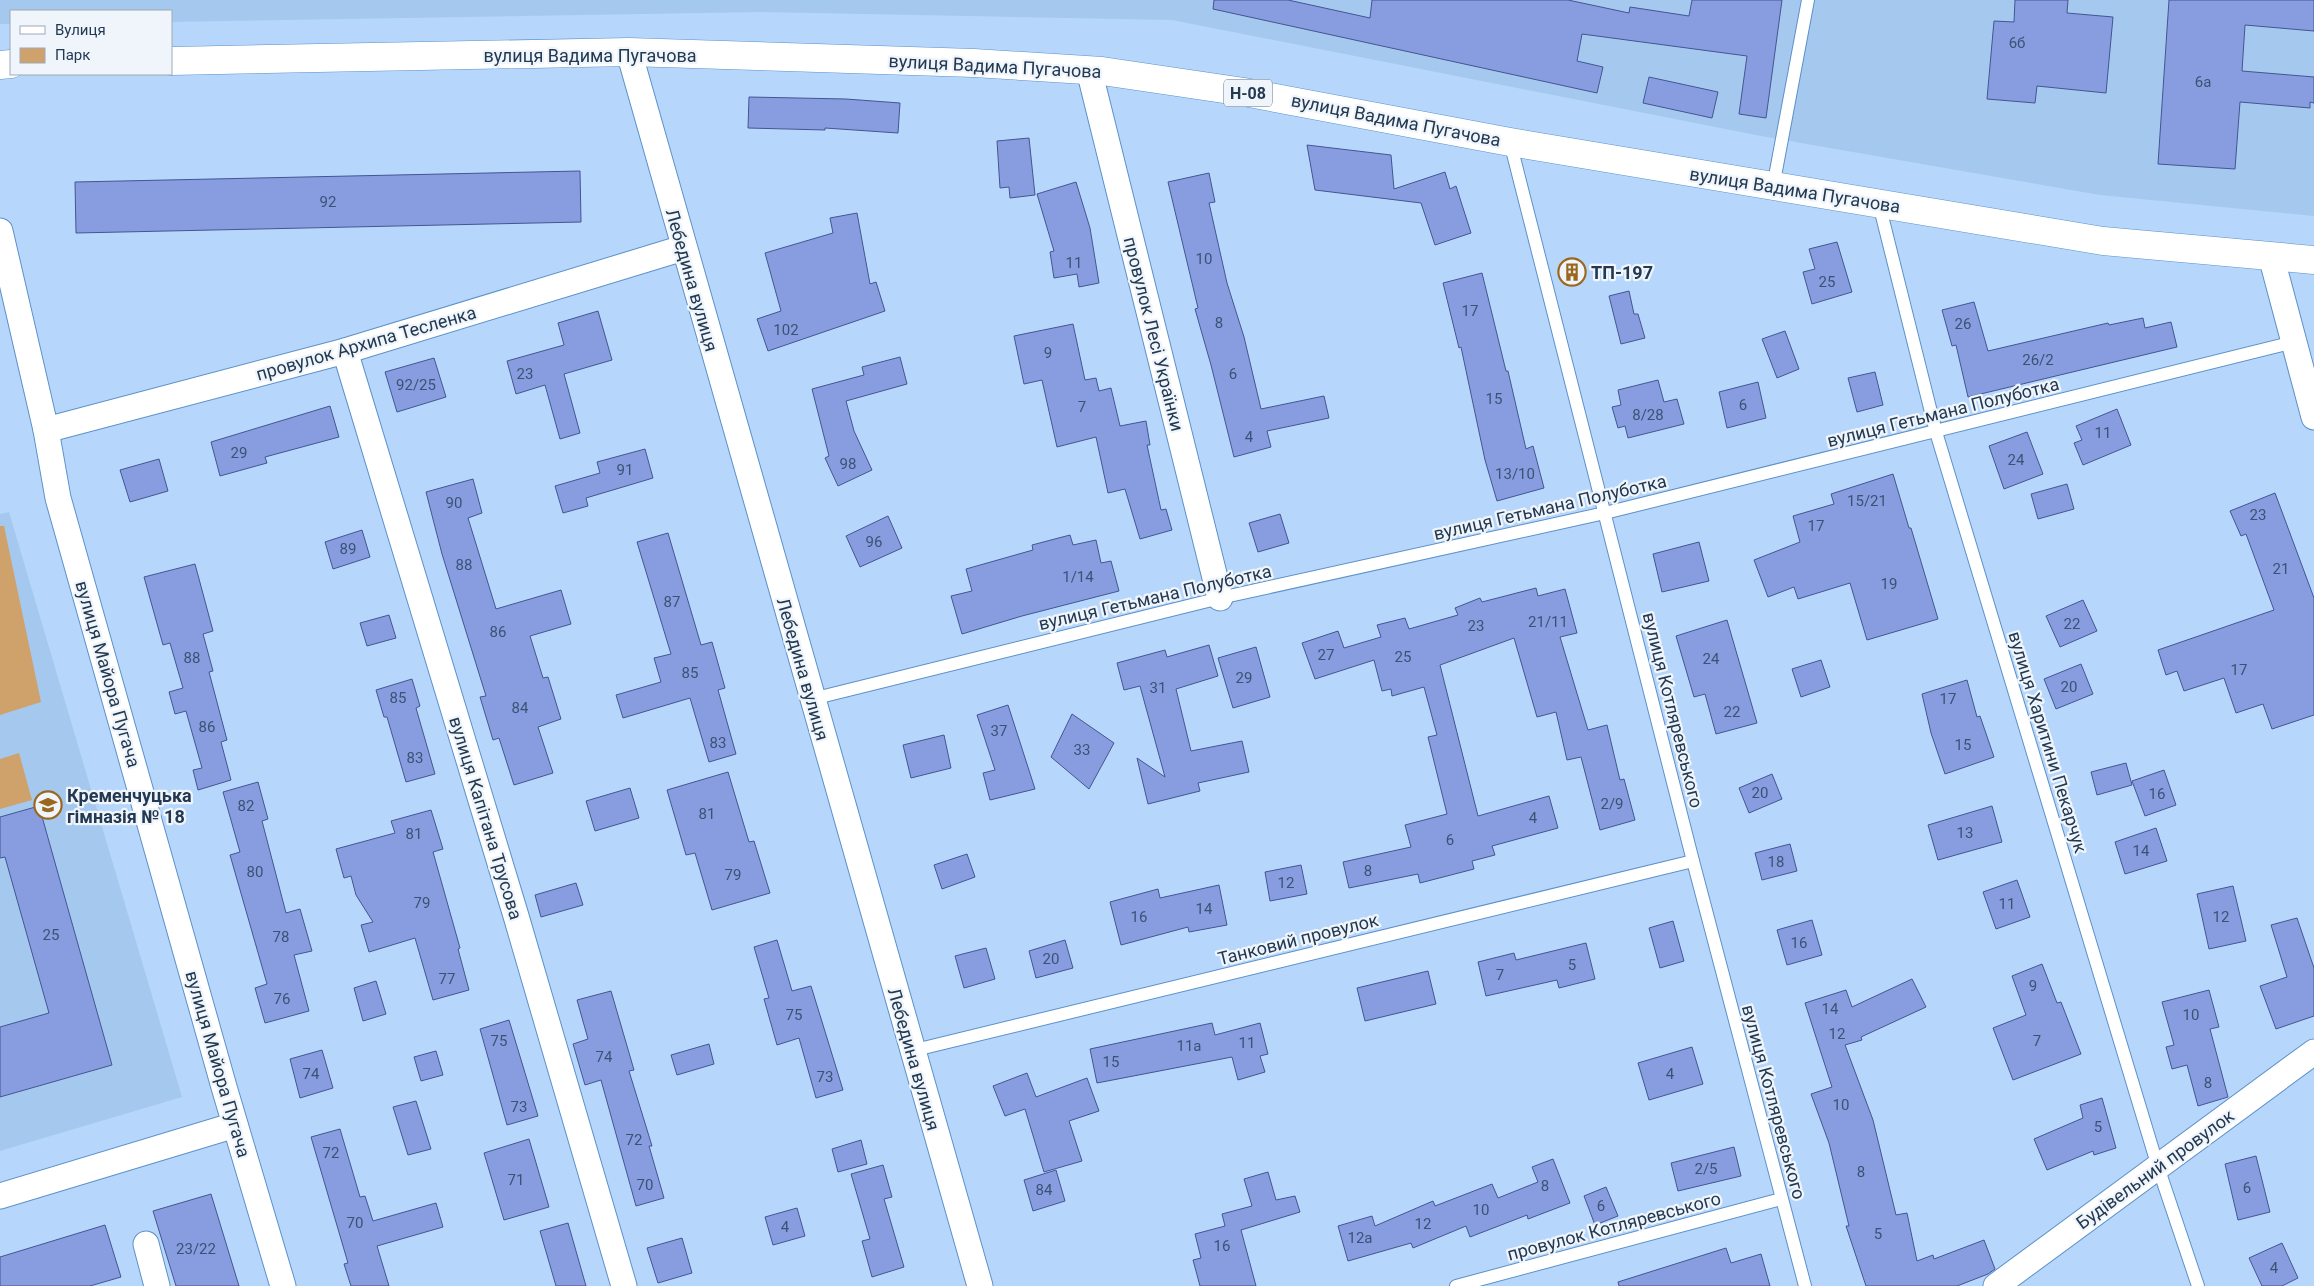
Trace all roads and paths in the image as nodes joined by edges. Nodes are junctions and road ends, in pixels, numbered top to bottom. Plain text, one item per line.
1 (1808, 0) edge
2 (628, 52) junction
3 (172, 61) edge
4 (1089, 70) junction
5 (1510, 142) junction
6 (1773, 187) junction
7 (1879, 204) junction
8 (0, 231) edge
9 (683, 248) junction
10 (2271, 256) junction
11 (2314, 260) edge
12 (2294, 342) junction
13 (345, 351) junction
14 (2314, 417) edge
15 (46, 430) junction
16 (1936, 432) junction
17 (1605, 513) junction
18 (1220, 598) junction
19 (812, 699) junction
20 (1693, 861) junction
21 (911, 1051) junction
22 (2314, 1052) edge
23 (235, 1125) junction
24 (2158, 1167) junction
25 (0, 1196) edge
26 (1781, 1199) junction
27 (146, 1244) dead end
28 (157, 1286) edge
29 (283, 1286) edge
30 (624, 1286) edge
31 (980, 1286) edge
32 (1456, 1286) edge
33 (1805, 1286) edge
34 (1996, 1286) edge
35 (2198, 1286) edge

1 - 6 lane
2 - 3 main road, вулиця Вадима Пугачова / Н-08
2 - 4 main road, вулиця Вадима Пугачова / Н-08
2 - 9 street, Лебедина вулиця
4 - 5 main road, вулиця Вадима Пугачова / Н-08
4 - 18 street, провулок Лесі Українки
5 - 6 main road, вулиця Вадима Пугачова / Н-08
5 - 17 lane, вулиця Котляревського
6 - 7 main road, вулиця Вадима Пугачова / Н-08
7 - 10 main road, вулиця Вадима Пугачова / Н-08
7 - 16 lane, вулиця Харитини Пекарчук
8 - 15 street, вулиця Майора Пугача
9 - 13 street, провулок Архипа Тесленка
9 - 19 street, Лебедина вулиця
10 - 11 main road, вулиця Вадима Пугачова / Н-08
10 - 12 street
12 - 14 street
12 - 16 lane, вулиця Гетьмана Полуботка
13 - 15 street, провулок Архипа Тесленка
13 - 30 street, вулиця Капітана Трусова
15 - 23 street, вулиця Майора Пугача
16 - 17 lane, вулиця Гетьмана Полуботка
16 - 24 lane, вулиця Харитини Пекарчук
17 - 18 lane, вулиця Гетьмана Полуботка
17 - 20 lane, вулиця Котляревського
18 - 19 lane, вулиця Гетьмана Полуботка
19 - 21 street, Лебедина вулиця
20 - 21 lane, Танковий провулок
20 - 26 lane, вулиця Котляревського
21 - 31 street, Лебедина вулиця
22 - 24 street, Будівельний провулок
23 - 25 street
23 - 29 street, вулиця Майора Пугача
24 - 34 street, Будівельний провулок
24 - 35 lane, вулиця Харитини Пекарчук
26 - 32 lane, провулок Котляревського
26 - 33 lane, вулиця Котляревського
27 - 28 street

